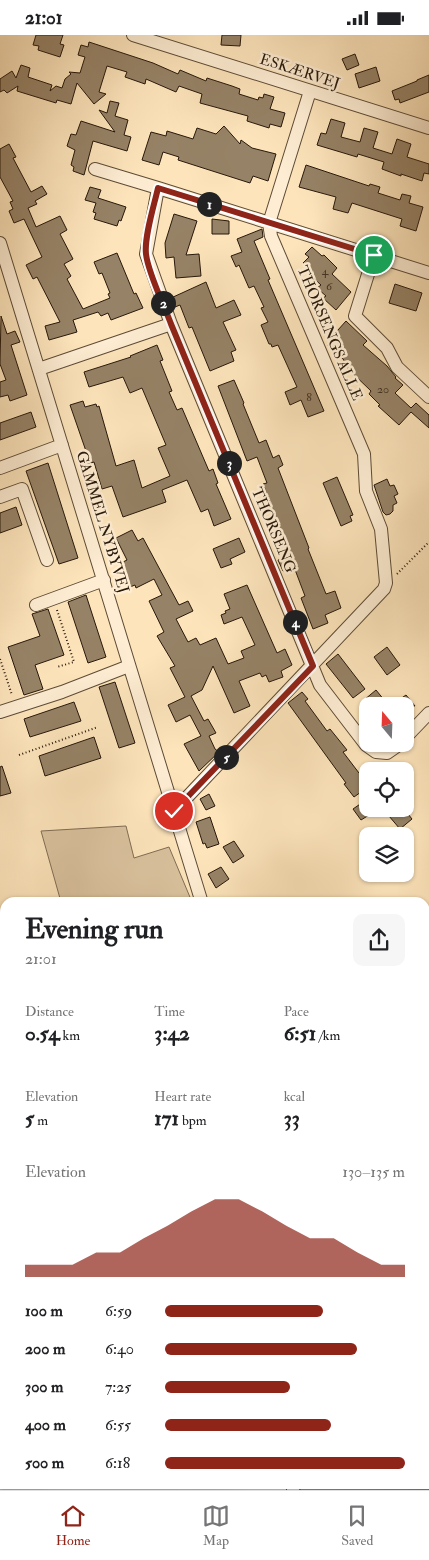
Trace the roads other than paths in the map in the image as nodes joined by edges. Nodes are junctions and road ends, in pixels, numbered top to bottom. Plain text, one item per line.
1 (133, 35) edge
2 (310, 91) junction
3 (429, 128) edge
4 (95, 169) dead end
5 (158, 188) junction
6 (269, 223) junction
7 (0, 243) edge
8 (374, 255) junction
9 (429, 273) edge
10 (171, 324) junction
11 (39, 369) junction
12 (429, 397) edge
13 (62, 445) junction
14 (0, 468) edge
15 (0, 497) edge
16 (47, 560) dead end
17 (104, 580) junction
18 (36, 605) dead end
19 (129, 666) junction
20 (313, 666) junction
21 (0, 712) edge
22 (429, 713) edge
23 (414, 729) edge
24 (359, 736) edge
25 (174, 811) junction
26 (200, 897) edge

1 - 2 street, ESKÆRVEJ
2 - 3 street, ESKÆRVEJ
2 - 6 street
4 - 5 street
5 - 6 street
5 - 10 street, THORSENG
6 - 8 street
6 - 20 street, THORSENGS ALLE
7 - 11 street, GAMMEL NYBYVEJ
8 - 9 street
8 - 12 street
10 - 11 street
10 - 20 street, THORSENG
11 - 13 street, GAMMEL NYBYVEJ
13 - 14 street
13 - 17 street, GAMMEL NYBYVEJ
15 - 16 street
17 - 18 street
17 - 19 street, GAMMEL NYBYVEJ
19 - 21 street
19 - 25 street, GAMMEL NYBYVEJ
20 - 24 street, THORSENG
20 - 25 street
22 - 23 street
25 - 26 street, GAMMEL NYBYVEJ

